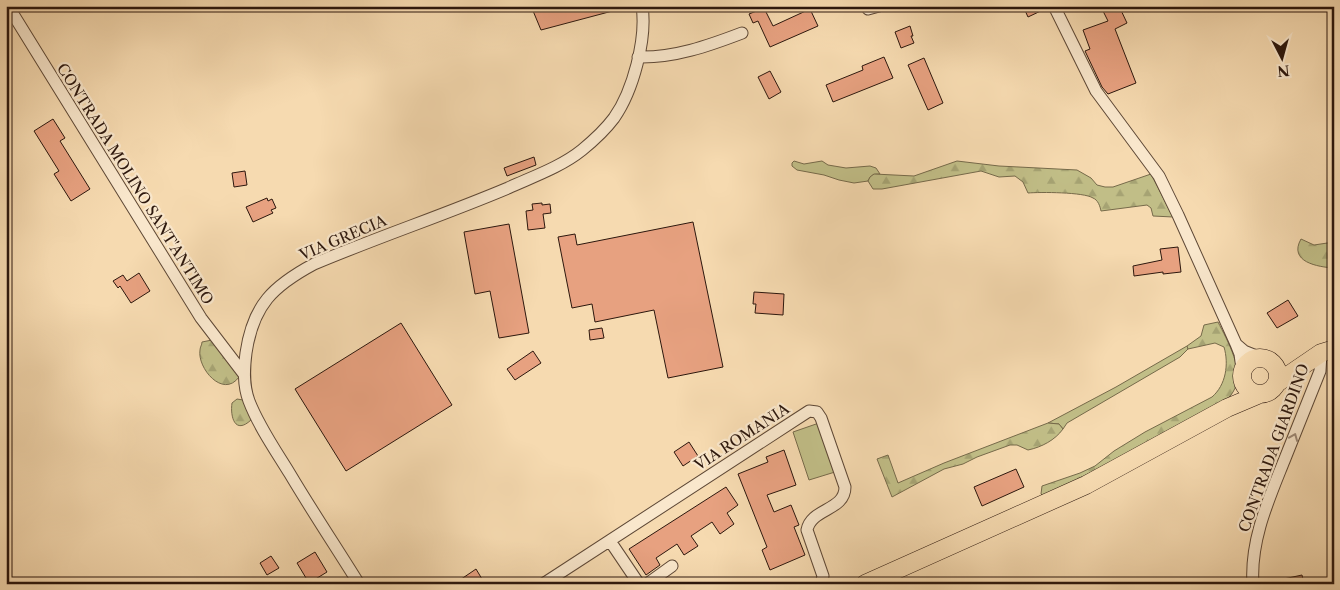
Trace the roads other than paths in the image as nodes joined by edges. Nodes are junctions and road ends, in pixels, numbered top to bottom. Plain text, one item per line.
1 (8, 6) edge
2 (642, 6) edge
3 (1054, 6) edge
4 (742, 33) dead end
5 (638, 57) junction
6 (1236, 344) junction
7 (1328, 351) edge
8 (1270, 368) junction
9 (243, 373) junction
10 (1242, 374) junction
11 (1260, 394) junction
12 (1227, 408) junction
13 (610, 541) junction
14 (672, 566) dead end
15 (359, 584) edge
16 (543, 584) edge
17 (639, 584) edge
18 (647, 584) edge
19 (821, 584) edge
20 (865, 584) edge
21 (1253, 584) edge

1 - 9 street, CONTRADA MOLINO SANT'ANTIMO
2 - 5 street, VIA GRECIA
3 - 6 street
4 - 5 street
5 - 9 street, VIA GRECIA
6 - 8 street
6 - 10 street
7 - 8 main road
21 -> 7 street, CONTRADA GIARDINO
8 - 10 main road
8 - 11 main road
9 - 15 street, VIA GRECIA
10 - 11 main road
10 - 12 main road
11 - 12 main road
12 - 20 main road
13 - 16 street, VIA ROMANIA
13 - 17 street
13 - 19 street, VIA ROMANIA
14 - 18 street

